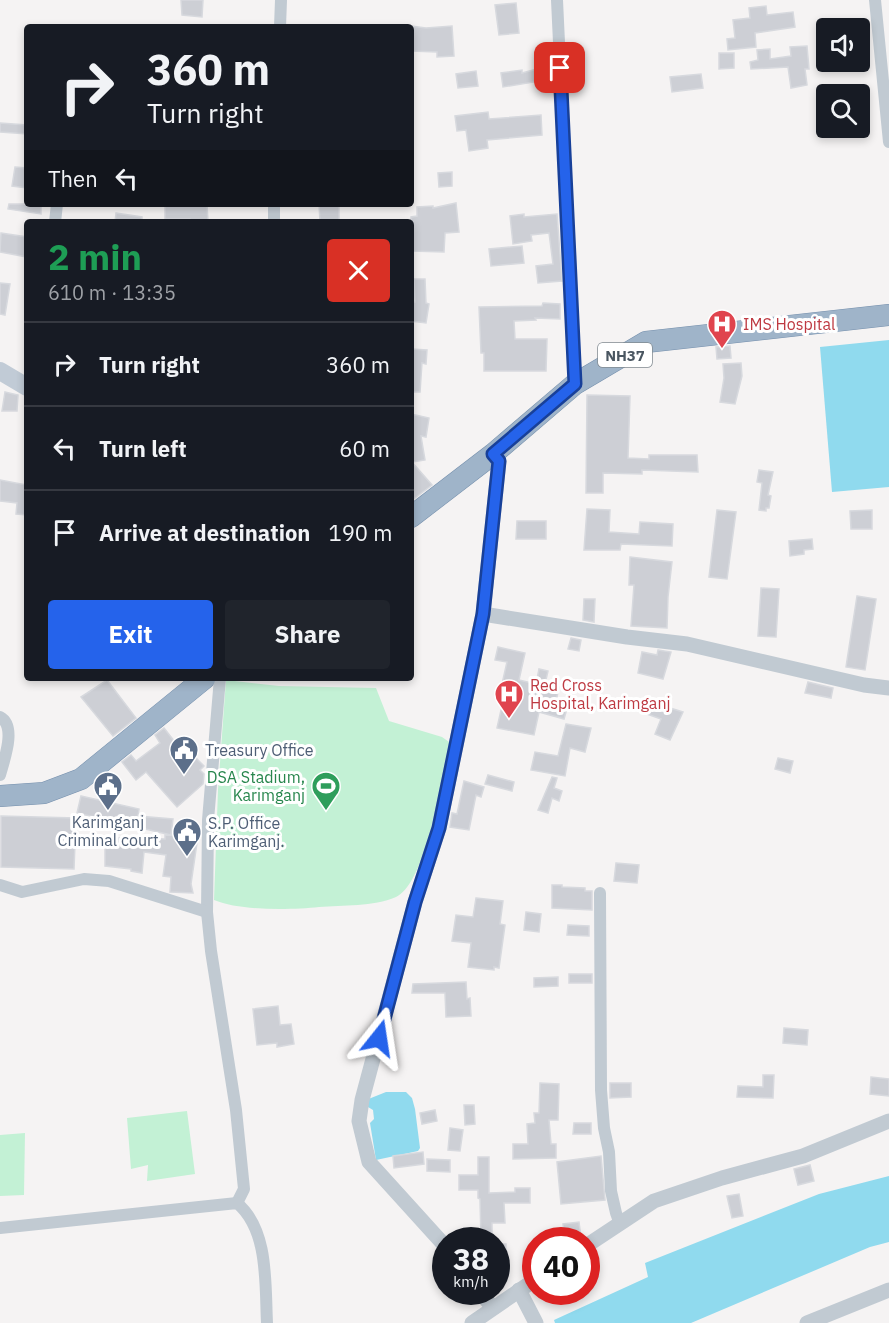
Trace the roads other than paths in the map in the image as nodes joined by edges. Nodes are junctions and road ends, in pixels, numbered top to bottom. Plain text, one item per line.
1 (281, 0) edge
2 (557, 0) edge
3 (874, 0) edge
4 (280, 24) edge
5 (889, 142) edge
6 (889, 315) edge
7 (0, 372) edge
8 (575, 384) junction
9 (24, 385) edge
10 (493, 454) junction
11 (414, 515) edge
12 (483, 614) junction
13 (201, 681) edge
14 (220, 681) edge
15 (889, 688) edge
16 (0, 717) edge
17 (0, 775) edge
18 (0, 796) edge
19 (0, 885) edge
20 (600, 893) dead end
21 (207, 912) junction
22 (889, 1121) edge
23 (237, 1203) junction
24 (620, 1224) junction
25 (0, 1228) edge
26 (432, 1232) edge
27 (600, 1237) edge
28 (522, 1288) edge
29 (519, 1290) junction
30 (889, 1290) edge
31 (490, 1305) edge
32 (492, 1308) junction
33 (267, 1323) edge
34 (472, 1323) edge
35 (536, 1323) edge
36 (807, 1323) edge

1 - 4 street
2 - 8 street
3 - 5 street
6 - 8 highway, NH37
7 - 9 main road
8 - 10 highway, NH37
10 - 11 highway, NH37
10 - 12 street
12 - 15 street
12 - 26 street
13 - 18 highway
14 - 21 street
16 - 17 street
19 - 21 street
20 - 24 street
21 - 23 street
22 - 24 street
23 - 25 street
23 - 33 street
24 - 27 street
28 - 29 street
29 - 32 street
29 - 35 street
30 - 36 street
31 - 32 street
32 - 34 street

